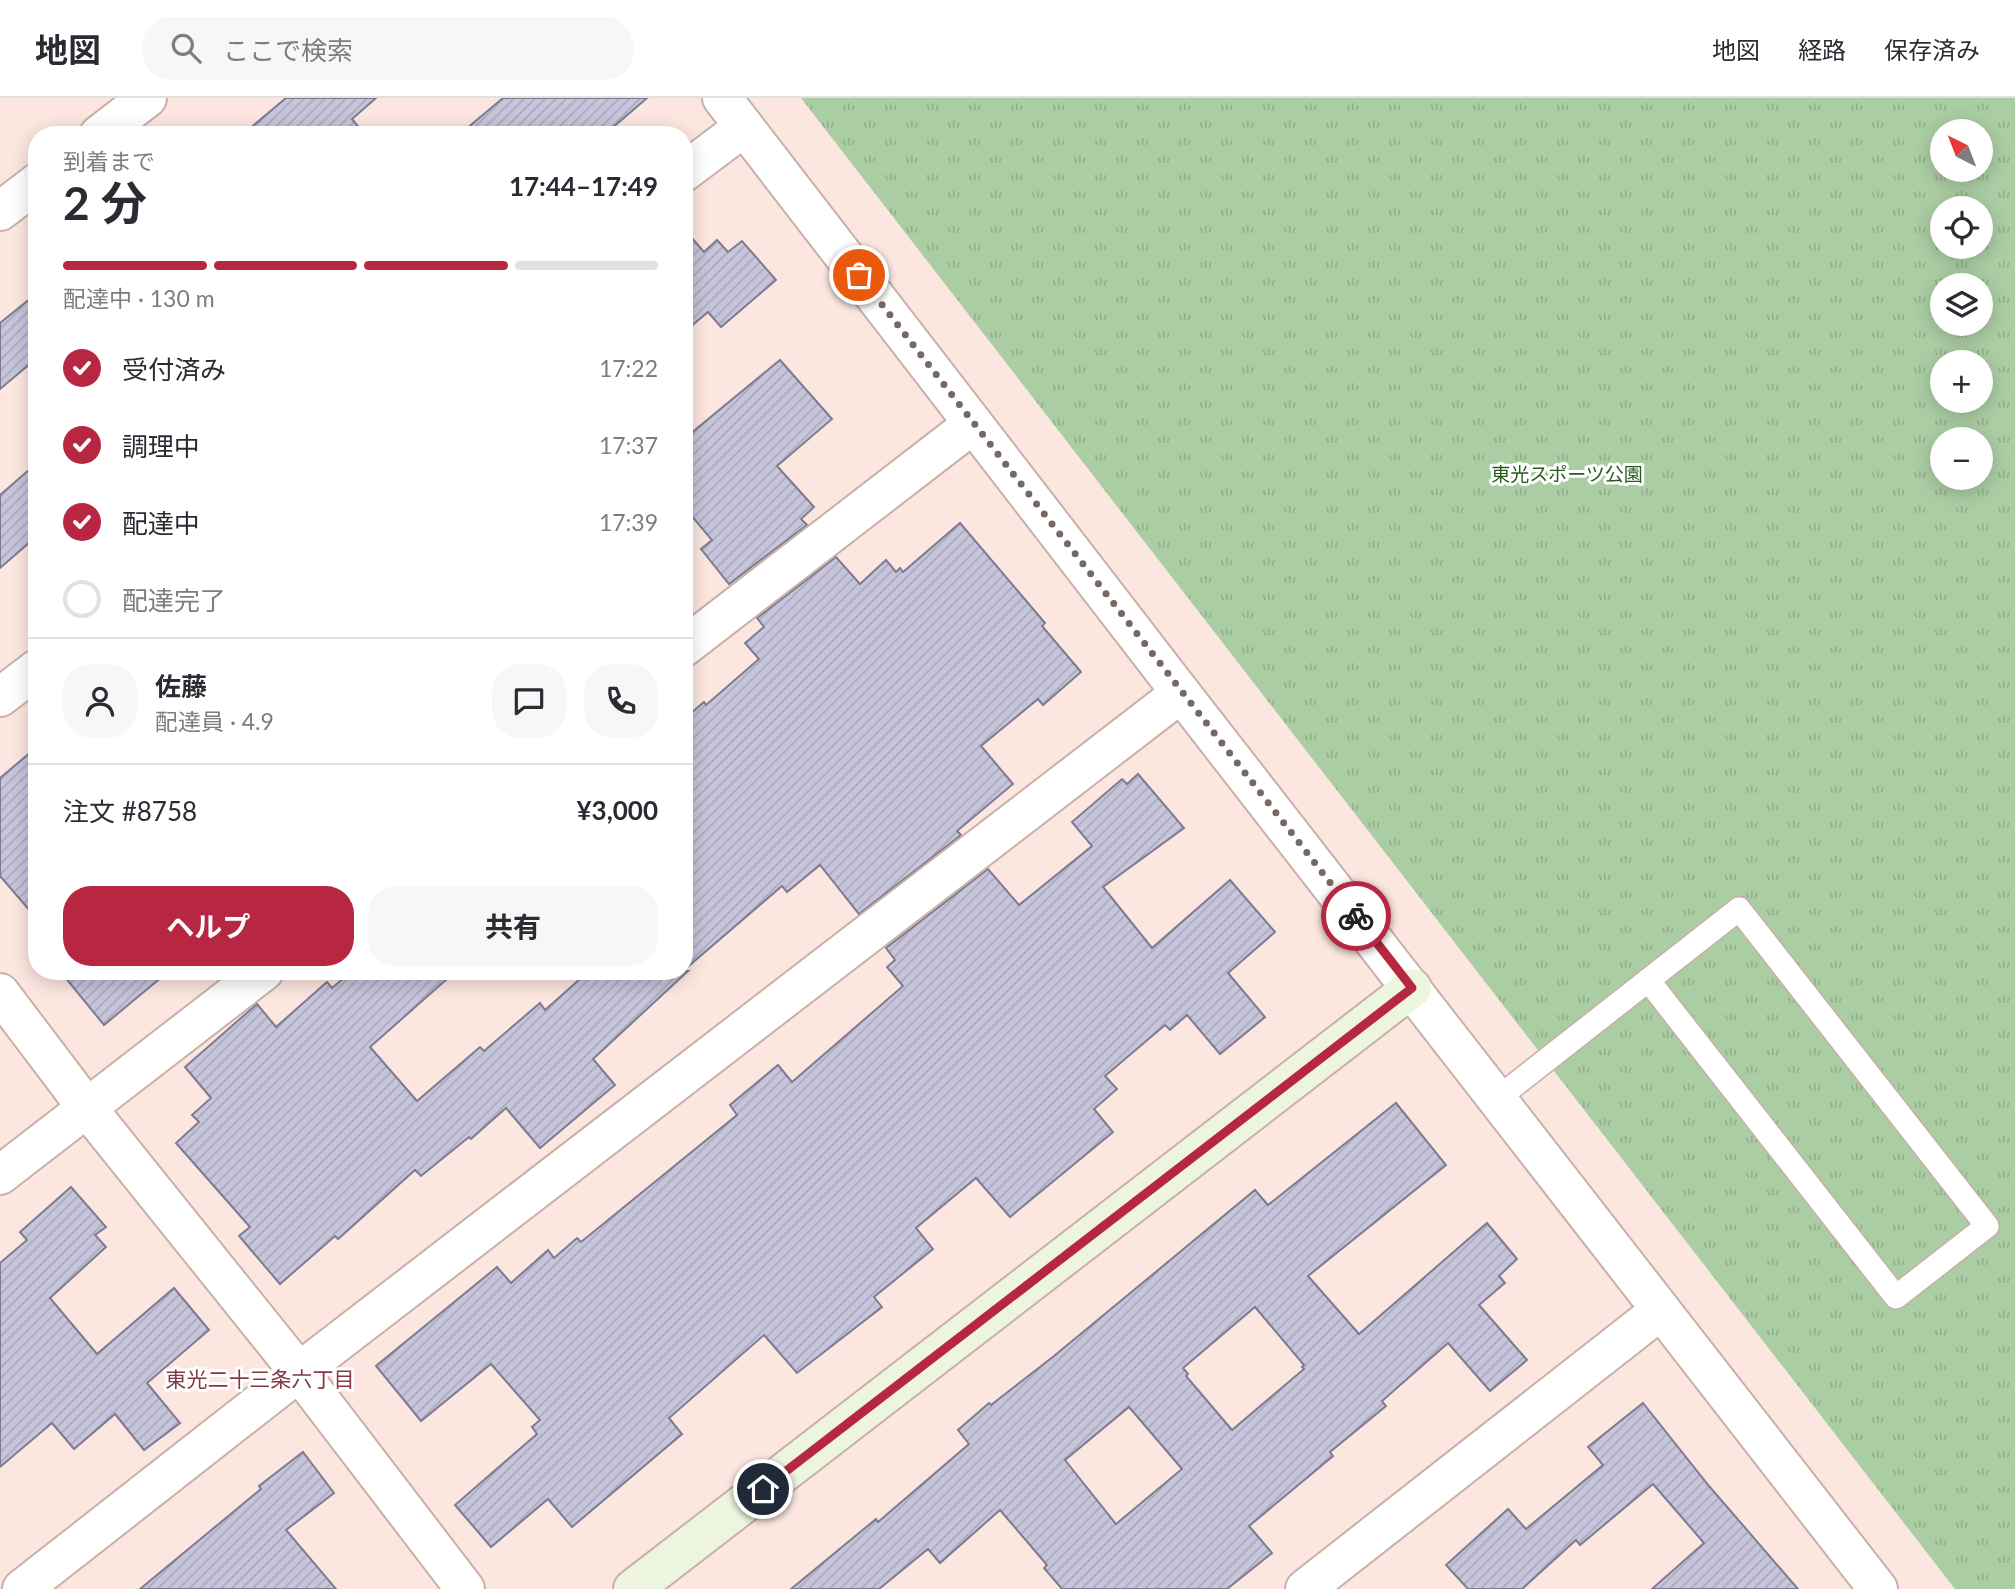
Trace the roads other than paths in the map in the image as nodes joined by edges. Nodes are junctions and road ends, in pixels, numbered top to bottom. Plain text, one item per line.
1 (733, 112) edge
2 (693, 161) edge
3 (28, 190) edge
4 (0, 211) edge
5 (973, 424) junction
6 (693, 640) edge
7 (28, 676) edge
8 (1181, 693) junction
9 (0, 697) edge
10 (252, 980) edge
11 (1648, 980) junction
12 (1412, 988) junction
13 (0, 993) edge
14 (1498, 1098) junction
15 (87, 1108) junction
16 (0, 1175) edge
17 (1661, 1310) junction
18 (299, 1372) junction
19 (22, 1589) edge
20 (465, 1589) edge
21 (633, 1589) edge
22 (1305, 1589) edge
23 (1878, 1589) edge

1 - 2 street
1 - 5 street
3 - 4 street
5 - 6 street
5 - 8 street
7 - 9 street
8 - 12 street
8 - 18 street
10 - 15 street
11 - 11 lane
11 - 14 lane
12 - 14 street
12 - 21 street
13 - 15 street
14 - 17 street
15 - 16 street
15 - 18 street
17 - 22 street
17 - 23 street
18 - 19 street
18 - 20 street

